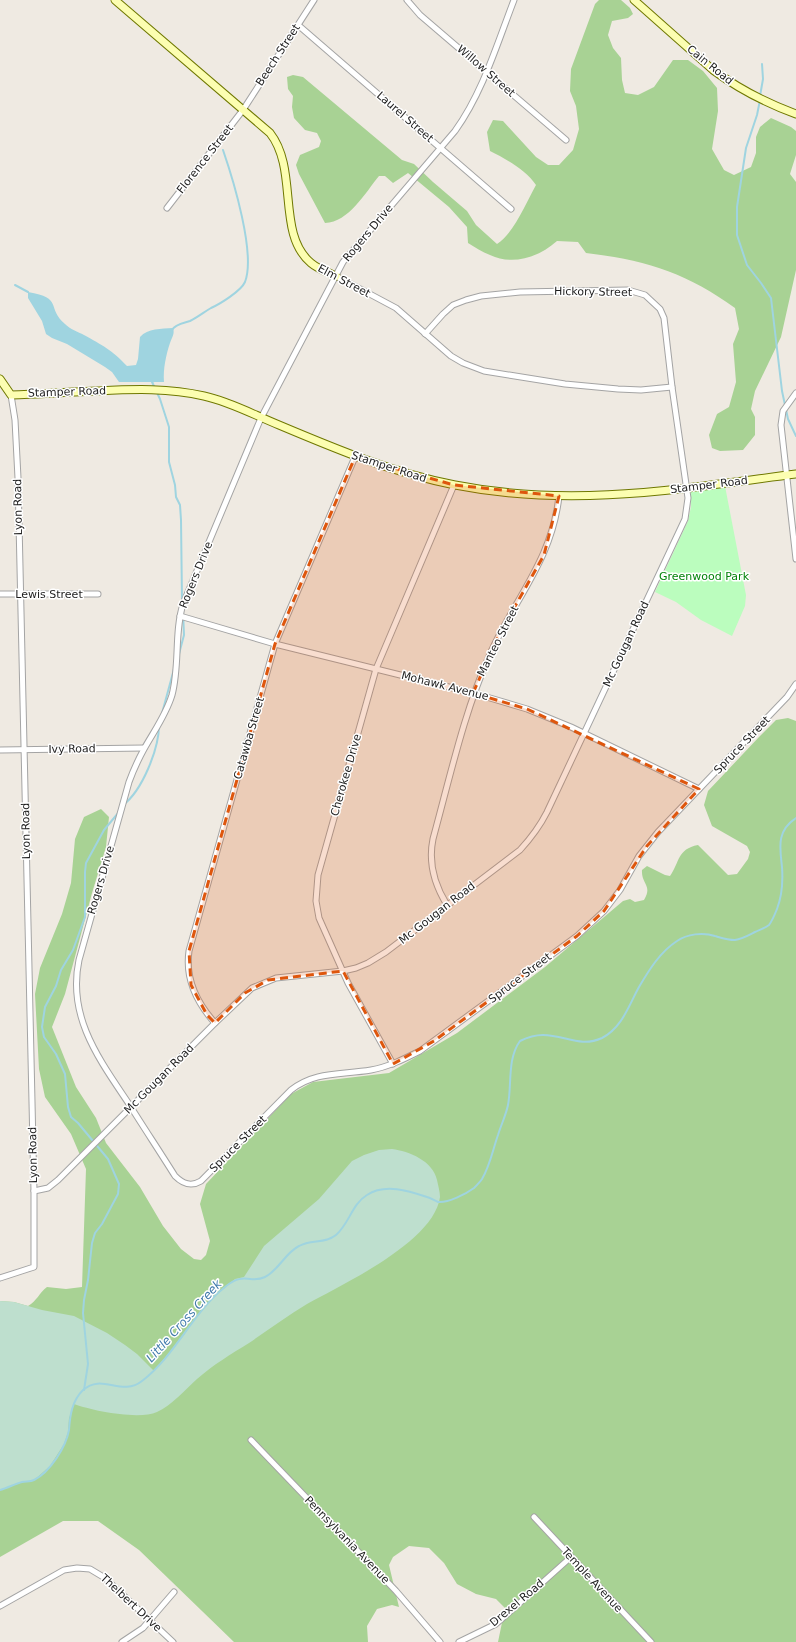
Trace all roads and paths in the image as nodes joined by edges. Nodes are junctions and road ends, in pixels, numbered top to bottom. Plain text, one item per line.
1 (115, 0) edge
2 (314, 0) edge
3 (407, 0) edge
4 (514, 0) edge
5 (634, 0) edge
6 (298, 25) junction
7 (486, 71) junction
8 (243, 110) junction
9 (796, 114) edge
10 (566, 140) dead end
11 (441, 148) junction
12 (167, 208) dead end
13 (512, 209) dead end
14 (336, 276) junction
15 (425, 334) junction
16 (0, 379) edge
17 (672, 387) junction
18 (796, 393) edge
19 (10, 395) junction
20 (261, 418) junction
21 (355, 457) junction
22 (796, 474) edge
23 (787, 475) junction
24 (454, 485) junction
25 (686, 488) junction
26 (559, 496) junction
27 (796, 558) edge
28 (0, 594) edge
29 (20, 594) junction
30 (98, 594) dead end
31 (180, 616) junction
32 (275, 644) junction
33 (376, 668) junction
34 (796, 684) edge
35 (473, 693) junction
36 (584, 734) junction
37 (144, 748) junction
38 (0, 750) edge
39 (24, 750) junction
40 (699, 789) junction
41 (447, 905) junction
42 (343, 971) junction
43 (215, 1023) junction
44 (392, 1064) junction
45 (131, 1107) junction
46 (185, 1184) joint
47 (34, 1191) junction
48 (0, 1278) edge
49 (251, 1440) dead end
50 (534, 1517) dead end
51 (571, 1557) junction
52 (174, 1592) dead end
53 (0, 1606) edge
54 (150, 1620) junction
55 (122, 1642) edge
56 (173, 1642) edge
57 (440, 1642) edge
58 (459, 1642) edge
59 (651, 1642) edge

1 - 8 street, Elm Street
2 - 6 street, Beech Street
3 - 7 street, Willow Street
4 - 7 street, Rogers Drive
5 - 9 street, Cain Road
6 - 8 street, Beech Street
6 - 11 street, Laurel Street
7 - 10 street, Willow Street
7 - 11 street, Rogers Drive
8 - 12 street, Florence Street
8 - 14 street, Elm Street
11 - 13 street, Laurel Street
11 - 14 street, Rogers Drive
14 - 15 street, Elm Street
14 - 20 street, Rogers Drive
15 - 17 street, Elm Street
15 - 17 street, Hickory Street
16 - 19 street
17 - 25 street, Hickory Street
18 - 23 street
19 - 20 street, Stamper Road
19 - 29 street, Lyon Road
20 - 21 street, Stamper Road
20 - 31 street, Rogers Drive
21 - 24 street, Stamper Road
21 - 32 street, Catawba Street
22 - 23 street, Stamper Road
23 - 25 street, Stamper Road
23 - 27 street
24 - 26 street, Stamper Road
24 - 33 street, Cherokee Drive
25 - 26 street, Stamper Road
25 - 36 street, Mc Gougan Road
26 - 35 street, Manteo Street
28 - 29 street, Lewis Street
29 - 30 street, Lewis Street
29 - 39 street, Lyon Road
31 - 32 street, Mohawk Avenue
31 - 37 street, Rogers Drive
32 - 33 street, Mohawk Avenue
32 - 43 street, Catawba Street
33 - 35 street, Mohawk Avenue
33 - 42 street, Cherokee Drive
34 - 40 street, Spruce Street
35 - 36 street, Mohawk Avenue
35 - 41 street, Manteo Street
36 - 40 street, Mohawk Avenue
36 - 41 street, Mc Gougan Road
37 - 39 street, Ivy Road
37 - 45 street, Rogers Drive
38 - 39 street, Ivy Road
39 - 47 street, Lyon Road
40 - 44 street, Spruce Street
41 - 42 street, Mc Gougan Road
42 - 43 street, Mc Gougan Road
42 - 44 street, Cherokee Drive
43 - 45 street, Mc Gougan Road
44 - 46 street, Spruce Street
45 - 46 street, Rogers Drive
45 - 47 street, Mc Gougan Road
47 - 48 street, Lyon Road
49 - 57 street, Pennsylvania Avenue
50 - 51 street, Temple Avenue
51 - 58 street, Drexel Road
51 - 59 street, Temple Avenue
52 - 54 street
53 - 54 street, Thelbert Drive
54 - 55 street
54 - 56 street, Thelbert Drive

